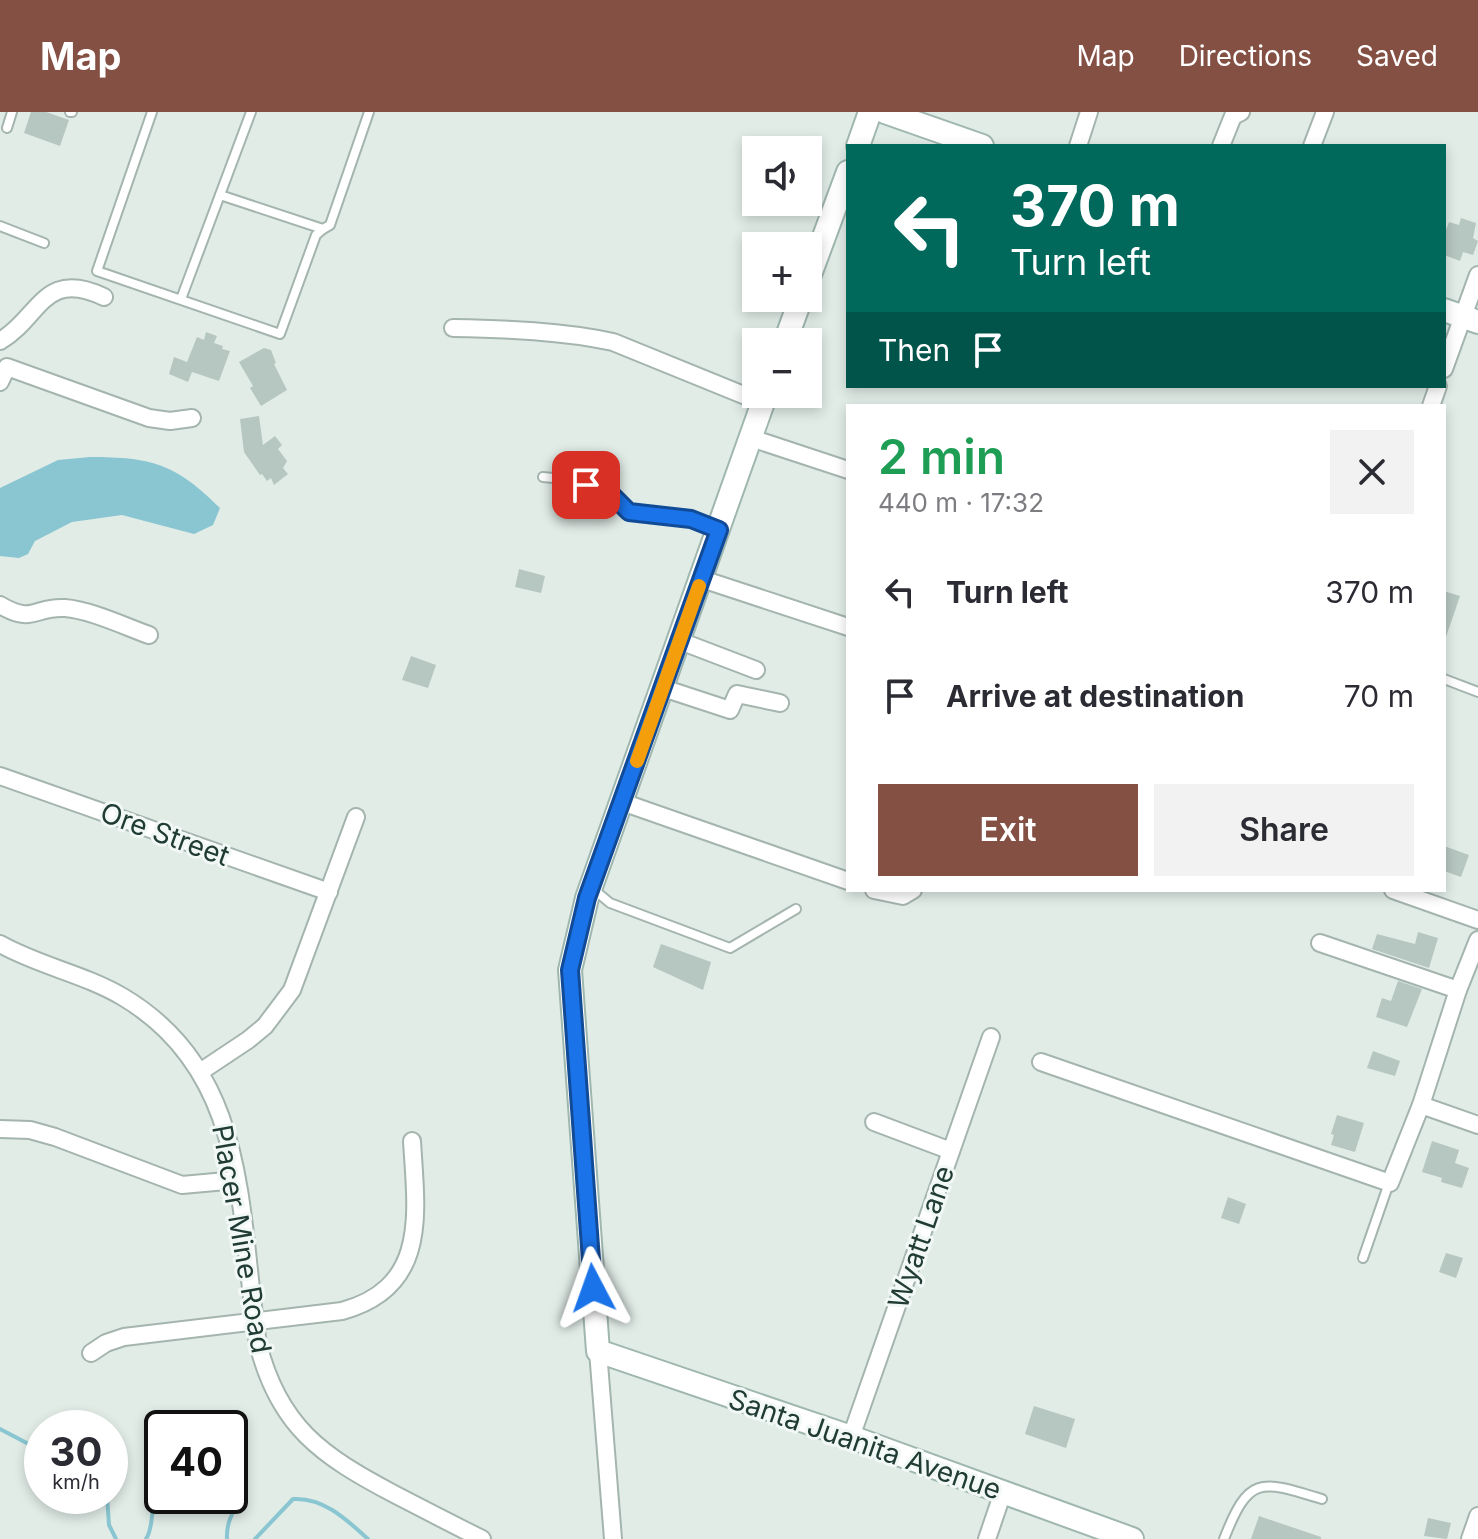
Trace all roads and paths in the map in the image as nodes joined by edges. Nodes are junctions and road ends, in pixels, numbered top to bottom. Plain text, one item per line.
1 (12, 112) edge
2 (152, 112) edge
3 (251, 112) edge
4 (369, 112) edge
5 (870, 112) edge
6 (885, 112) edge
7 (1089, 112) edge
8 (1241, 112) edge
9 (1325, 112) edge
10 (7, 128) dead end
11 (859, 144) edge
12 (976, 144) edge
13 (1079, 144) edge
14 (1222, 144) edge
15 (1313, 144) edge
16 (846, 177) edge
17 (220, 195) junction
18 (0, 226) edge
19 (323, 229) junction
20 (822, 242) edge
21 (44, 243) dead end
22 (1478, 275) edge
23 (104, 297) dead end
24 (181, 299) junction
25 (1462, 316) edge
26 (453, 328) dead end
27 (0, 341) edge
28 (1446, 363) edge
29 (0, 382) edge
30 (742, 390) edge
31 (761, 408) edge
32 (192, 418) dead end
33 (751, 438) junction
34 (846, 469) edge
35 (543, 477) dead end
36 (719, 530) junction
37 (702, 579) junction
38 (0, 605) edge
39 (846, 626) edge
40 (149, 635) dead end
41 (680, 641) junction
42 (756, 670) dead end
43 (1446, 680) edge
44 (663, 688) junction
45 (1478, 692) edge
46 (780, 703) dead end
47 (0, 776) edge
48 (622, 802) junction
49 (356, 817) dead end
50 (846, 880) edge
51 (591, 888) junction
52 (329, 892) junction
53 (884, 892) edge
54 (910, 892) edge
55 (1399, 892) edge
56 (796, 909) dead end
57 (1478, 920) edge
58 (1478, 940) edge
59 (1320, 943) dead end
60 (0, 944) edge
61 (1458, 990) junction
62 (991, 1037) dead end
63 (1041, 1062) dead end
64 (200, 1072) junction
65 (1421, 1105) junction
66 (874, 1122) dead end
67 (1478, 1125) edge
68 (0, 1129) edge
69 (412, 1141) dead end
70 (951, 1151) junction
71 (237, 1180) junction
72 (1390, 1183) junction
73 (1363, 1258) dead end
74 (255, 1322) junction
75 (598, 1351) junction
76 (91, 1353) dead end
77 (851, 1437) junction
78 (1003, 1492) junction
79 (1322, 1499) dead end
80 (1478, 1516) edge
81 (459, 1534) edge
82 (482, 1539) edge
83 (613, 1539) edge
84 (987, 1539) edge
85 (1132, 1539) edge
86 (1224, 1539) edge
87 (1470, 1539) edge

1 - 10 lane
2 - 24 lane
3 - 17 lane
4 - 19 lane
5 - 11 street
6 - 12 street
7 - 13 street
8 - 14 street
9 - 15 street
16 - 20 street
17 - 19 lane
17 - 24 lane
18 - 21 lane
19 - 24 lane
22 - 25 street
23 - 27 street
25 - 28 street
26 - 30 street
29 - 32 street
31 - 33 street
33 - 34 street
33 - 36 street
35 - 36 lane
36 - 37 street
37 - 39 street
37 - 41 street
38 - 40 street
41 - 42 street
41 - 44 street
43 - 45 lane
44 - 46 street
44 - 48 street
47 - 52 street, Ore Street
48 - 50 street
48 - 51 street
49 - 52 street
51 - 56 lane
51 - 75 street
52 - 64 street
53 - 54 street
55 - 57 street
58 - 61 street
59 - 61 street
60 - 64 street, Placer Mine Road
61 - 65 street
62 - 70 street, Wyatt Lane
63 - 72 street
64 - 71 street, Placer Mine Road
65 - 67 street
65 - 72 street
66 - 70 street
68 - 71 street
69 - 74 street
70 - 77 street, Wyatt Lane
71 - 74 street, Placer Mine Road
72 - 73 lane
74 - 76 street
74 - 81 street, Placer Mine Road
75 - 77 street, Santa Juanita Avenue
75 - 83 street
77 - 78 street, Santa Juanita Avenue
78 - 84 street
78 - 85 street, Santa Juanita Avenue
79 - 86 lane
80 - 87 street
81 - 82 street, Placer Mine Road

